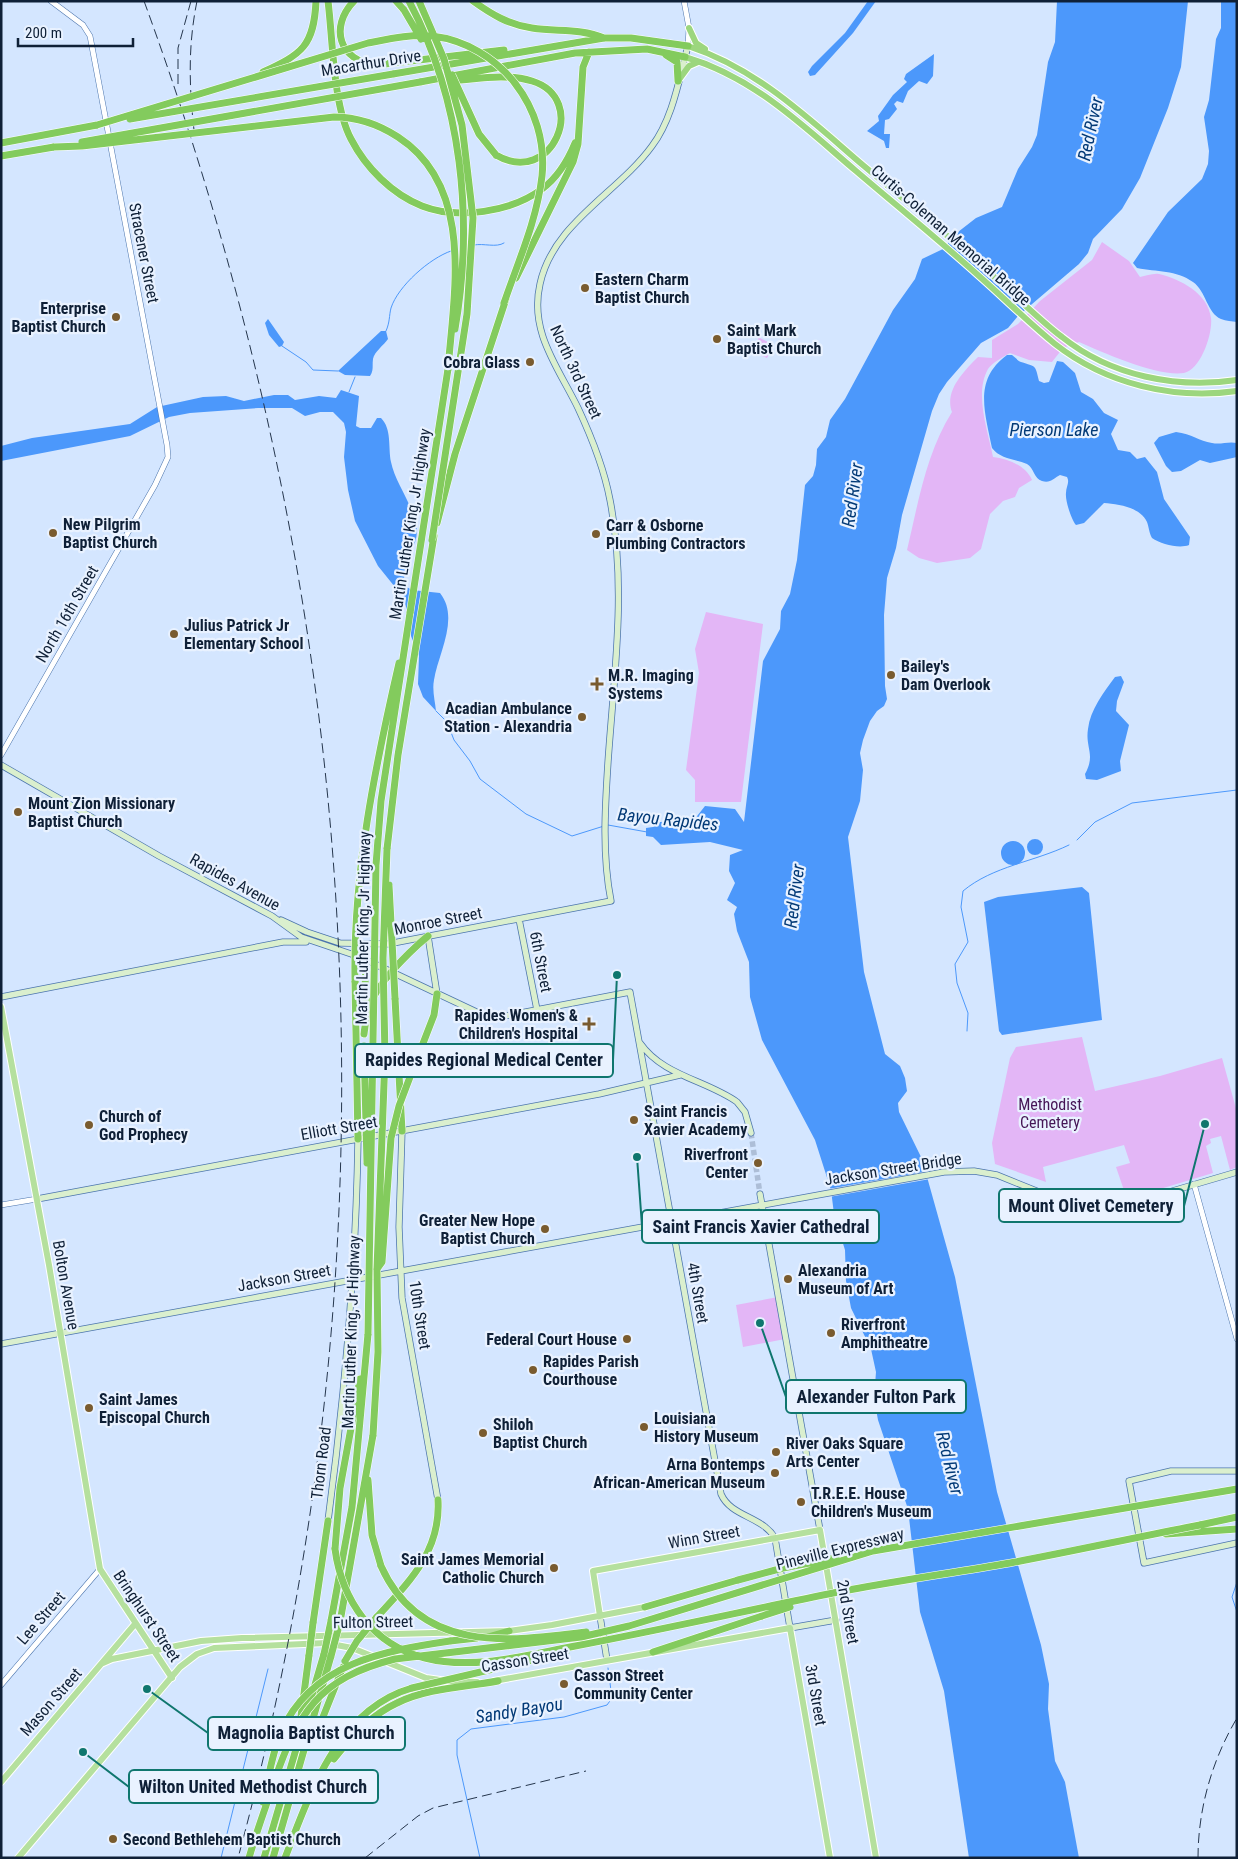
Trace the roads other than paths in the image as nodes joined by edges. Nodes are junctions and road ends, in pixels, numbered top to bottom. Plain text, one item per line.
1 (51, 1) edge
2 (316, 1) edge
3 (328, 1) edge
4 (354, 1) edge
5 (396, 1) edge
6 (409, 1) edge
7 (419, 1) edge
8 (472, 1) edge
9 (684, 1) edge
10 (689, 28) junction
11 (604, 38) junction
12 (688, 46) junction
13 (647, 49) junction
14 (530, 50) junction
15 (589, 52) junction
16 (685, 57) junction
17 (444, 58) junction
18 (703, 63) junction
19 (437, 65) junction
20 (740, 68) junction
21 (254, 77) junction
22 (738, 78) joint
23 (678, 81) junction
24 (420, 82) junction
25 (97, 125) junction
26 (580, 132) junction
27 (1, 143) edge
28 (54, 148) junction
29 (1, 156) edge
30 (504, 303) junction
31 (448, 369) junction
32 (1237, 380) edge
33 (1237, 391) edge
34 (156, 485) joint
35 (432, 540) junction
36 (410, 613) junction
37 (1, 755) edge
38 (1, 765) edge
39 (387, 849) junction
40 (611, 901) joint
41 (272, 916) junction
42 (519, 920) junction
43 (428, 936) junction
44 (319, 943) junction
45 (360, 957) junction
46 (392, 972) junction
47 (437, 994) junction
48 (1, 997) edge
49 (1, 1007) edge
50 (536, 1010) junction
51 (364, 1034) junction
52 (638, 1038) junction
53 (680, 1075) junction
54 (647, 1084) junction
55 (402, 1131) junction
56 (751, 1133) tunnel mouth
57 (358, 1139) junction
58 (1237, 1172) edge
59 (1194, 1184) junction
60 (760, 1194) tunnel mouth
61 (807, 1197) joint
62 (37, 1199) junction
63 (370, 1204) junction
64 (1, 1205) edge
65 (762, 1205) junction
66 (672, 1221) junction
67 (377, 1270) junction
68 (399, 1271) junction
69 (352, 1280) junction
70 (61, 1333) junction
71 (368, 1334) junction
72 (1237, 1339) edge
73 (1, 1344) edge
74 (373, 1435) junction
75 (1237, 1471) edge
76 (1237, 1488) edge
77 (438, 1500) joint
78 (1237, 1517) edge
79 (328, 1521) joint
80 (1202, 1528) junction
81 (1237, 1529) edge
82 (820, 1530) junction
83 (775, 1538) junction
84 (351, 1539) junction
85 (1237, 1543) edge
86 (873, 1551) junction
87 (100, 1569) junction
88 (839, 1592) junction
89 (645, 1607) joint
90 (600, 1616) junction
91 (836, 1620) junction
92 (135, 1624) junction
93 (790, 1628) junction
94 (509, 1630) junction
95 (604, 1631) junction
96 (617, 1639) junction
97 (152, 1651) junction
98 (653, 1652) junction
99 (327, 1655) junction
100 (607, 1660) junction
101 (103, 1663) junction
102 (172, 1678) junction
103 (498, 1681) junction
104 (1, 1685) edge
105 (302, 1760) junction
106 (291, 1768) junction
107 (322, 1772) junction
108 (1, 1782) edge
109 (252, 1846) junction
110 (18, 1858) edge
111 (249, 1858) edge
112 (264, 1858) edge
113 (273, 1858) edge
114 (285, 1858) edge
115 (830, 1858) edge
116 (876, 1858) edge

1 - 34 street, Stracener Street
2 - 21 highway, bridge
3 - 26 highway
4 - 14 highway
5 - 19 highway, bridge
6 - 19 highway, Martin Luther King, Jr Highway, bridge
7 - 17 highway, Martin Luther King, Jr Highway, bridge
8 - 11 highway
9 - 10 street, North 3rd Street
10 - 12 street, North 3rd Street
10 - 20 highway
11 - 12 highway, Macarthur Drive
11 - 14 highway, Macarthur Drive
12 - 16 main road, North 3rd Street
12 - 20 highway, Macarthur Drive
13 - 15 highway, Macarthur Drive
13 - 16 highway, Macarthur Drive
13 - 23 highway
14 - 25 highway, Macarthur Drive, bridge
15 - 24 highway, Macarthur Drive
15 - 26 highway
16 - 18 highway, Macarthur Drive
16 - 23 main road, North 3rd Street
17 - 24 highway, bridge
17 - 35 highway, Martin Luther King, Jr Highway, bridge
18 - 22 highway, Macarthur Drive
18 - 23 highway
19 - 31 highway, Martin Luther King, Jr Highway, bridge
20 - 32 highway, Curtis-Coleman Memorial Bridge
21 - 25 highway, bridge
21 - 30 highway, bridge
22 - 33 highway, Curtis-Coleman Memorial Bridge
23 - 40 main road, North 3rd Street
24 - 28 highway, Macarthur Drive, bridge
25 - 27 highway, Macarthur Drive
26 - 30 highway, bridge
28 - 29 highway, Macarthur Drive
28 - 31 highway, bridge
30 - 35 highway, bridge
31 - 36 highway, Martin Luther King, Jr Highway
34 - 37 street, North 16th Street
35 - 39 highway, Martin Luther King, Jr Highway
36 - 57 highway, bridge
36 - 63 highway, Martin Luther King, Jr Highway, bridge
38 - 41 main road, Rapides Avenue
39 - 55 highway, bridge
39 - 67 highway, Martin Luther King, Jr Highway, bridge
40 - 42 main road, Monroe Street
41 - 43 main road, Monroe Street
41 - 44 main road, Rapides Avenue
42 - 43 main road, Monroe Street
42 - 50 main road, 6th Street
43 - 46 highway
43 - 47 main road
44 - 45 main road, Rapides Avenue
44 - 48 main road
45 - 46 main road, Rapides Avenue
45 - 51 highway
46 - 47 main road, Rapides Avenue
46 - 51 highway
47 - 50 main road, Rapides Avenue
47 - 67 highway, bridge
49 - 62 main road, Bolton Avenue
50 - 52 main road, 4th Street
51 - 63 highway, bridge
52 - 53 main road
52 - 54 main road, 4th Street
53 - 54 main road, Elliott Street
53 - 56 main road
54 - 55 main road, Elliott Street
54 - 66 main road, 4th Street
55 - 57 main road, Elliott Street
55 - 68 main road, 10th Street
57 - 62 main road, Elliott Street
57 - 69 main road, Thorn Road
58 - 59 main road, Jackson Street Bridge
59 - 61 main road, Jackson Street Bridge
59 - 72 street
60 - 65 main road, 2nd Street
61 - 65 main road, Jackson Street
62 - 64 street, Elliott Street
62 - 70 main road, Bolton Avenue
63 - 71 highway, Martin Luther King, Jr Highway, bridge
65 - 66 main road, Jackson Street
65 - 82 main road, 2nd Street
66 - 68 main road, Jackson Street
66 - 83 main road, 4th Street
67 - 74 highway, Martin Luther King, Jr Highway, bridge
68 - 69 main road, Jackson Street
68 - 77 main road, 10th Street
69 - 70 main road, Jackson Street
69 - 79 main road, Thorn Road
70 - 73 main road, Jackson Street
70 - 87 main road, Bolton Avenue
71 - 84 highway, Martin Luther King, Jr Highway
71 - 96 highway, bridge
74 - 84 highway, Martin Luther King, Jr Highway
74 - 95 highway, bridge
75 - 85 main road
76 - 86 highway, Pineville Expressway, bridge
77 - 105 highway, bridge
78 - 80 highway
79 - 106 highway, bridge
80 - 81 highway
80 - 88 highway, bridge
82 - 83 main road, Winn Street
82 - 91 main road, 2nd Street
83 - 90 main road, Winn Street
83 - 93 main road, 3rd Street
84 - 99 highway, Martin Luther King, Jr Highway, bridge
84 - 99 highway, Martin Luther King, Jr Highway, bridge
86 - 89 highway, bridge
86 - 95 highway, Pineville Expressway, bridge
87 - 92 main road, Bringhurst Street
87 - 104 street, Lee Street
88 - 96 highway, bridge
88 - 98 highway, bridge
89 - 90 main road, Fulton Street
90 - 94 main road, Fulton Street
90 - 100 main road
91 - 93 main road, Casson Street
91 - 116 main road, 2nd Street
92 - 97 main road, Bringhurst Street
92 - 101 main road, Mason Street
93 - 98 main road, Casson Street
93 - 115 main road, 3rd Street
94 - 97 main road, Fulton Street
94 - 109 highway, bridge
95 - 109 highway, bridge
96 - 107 highway, bridge
97 - 101 main road, Fulton Street
97 - 102 main road, Bringhurst Street
98 - 100 main road, Casson Street
99 - 105 highway, Martin Luther King, Jr Highway
99 - 106 highway, Martin Luther King, Jr Highway
100 - 103 main road, Casson Street
101 - 108 main road, Mason Street
102 - 103 main road, Casson Street
102 - 110 main road, Casson Street
103 - 107 highway
105 - 113 highway, Martin Luther King, Jr Highway
106 - 112 highway, Martin Luther King, Jr Highway
107 - 114 highway
109 - 111 highway, bridge

